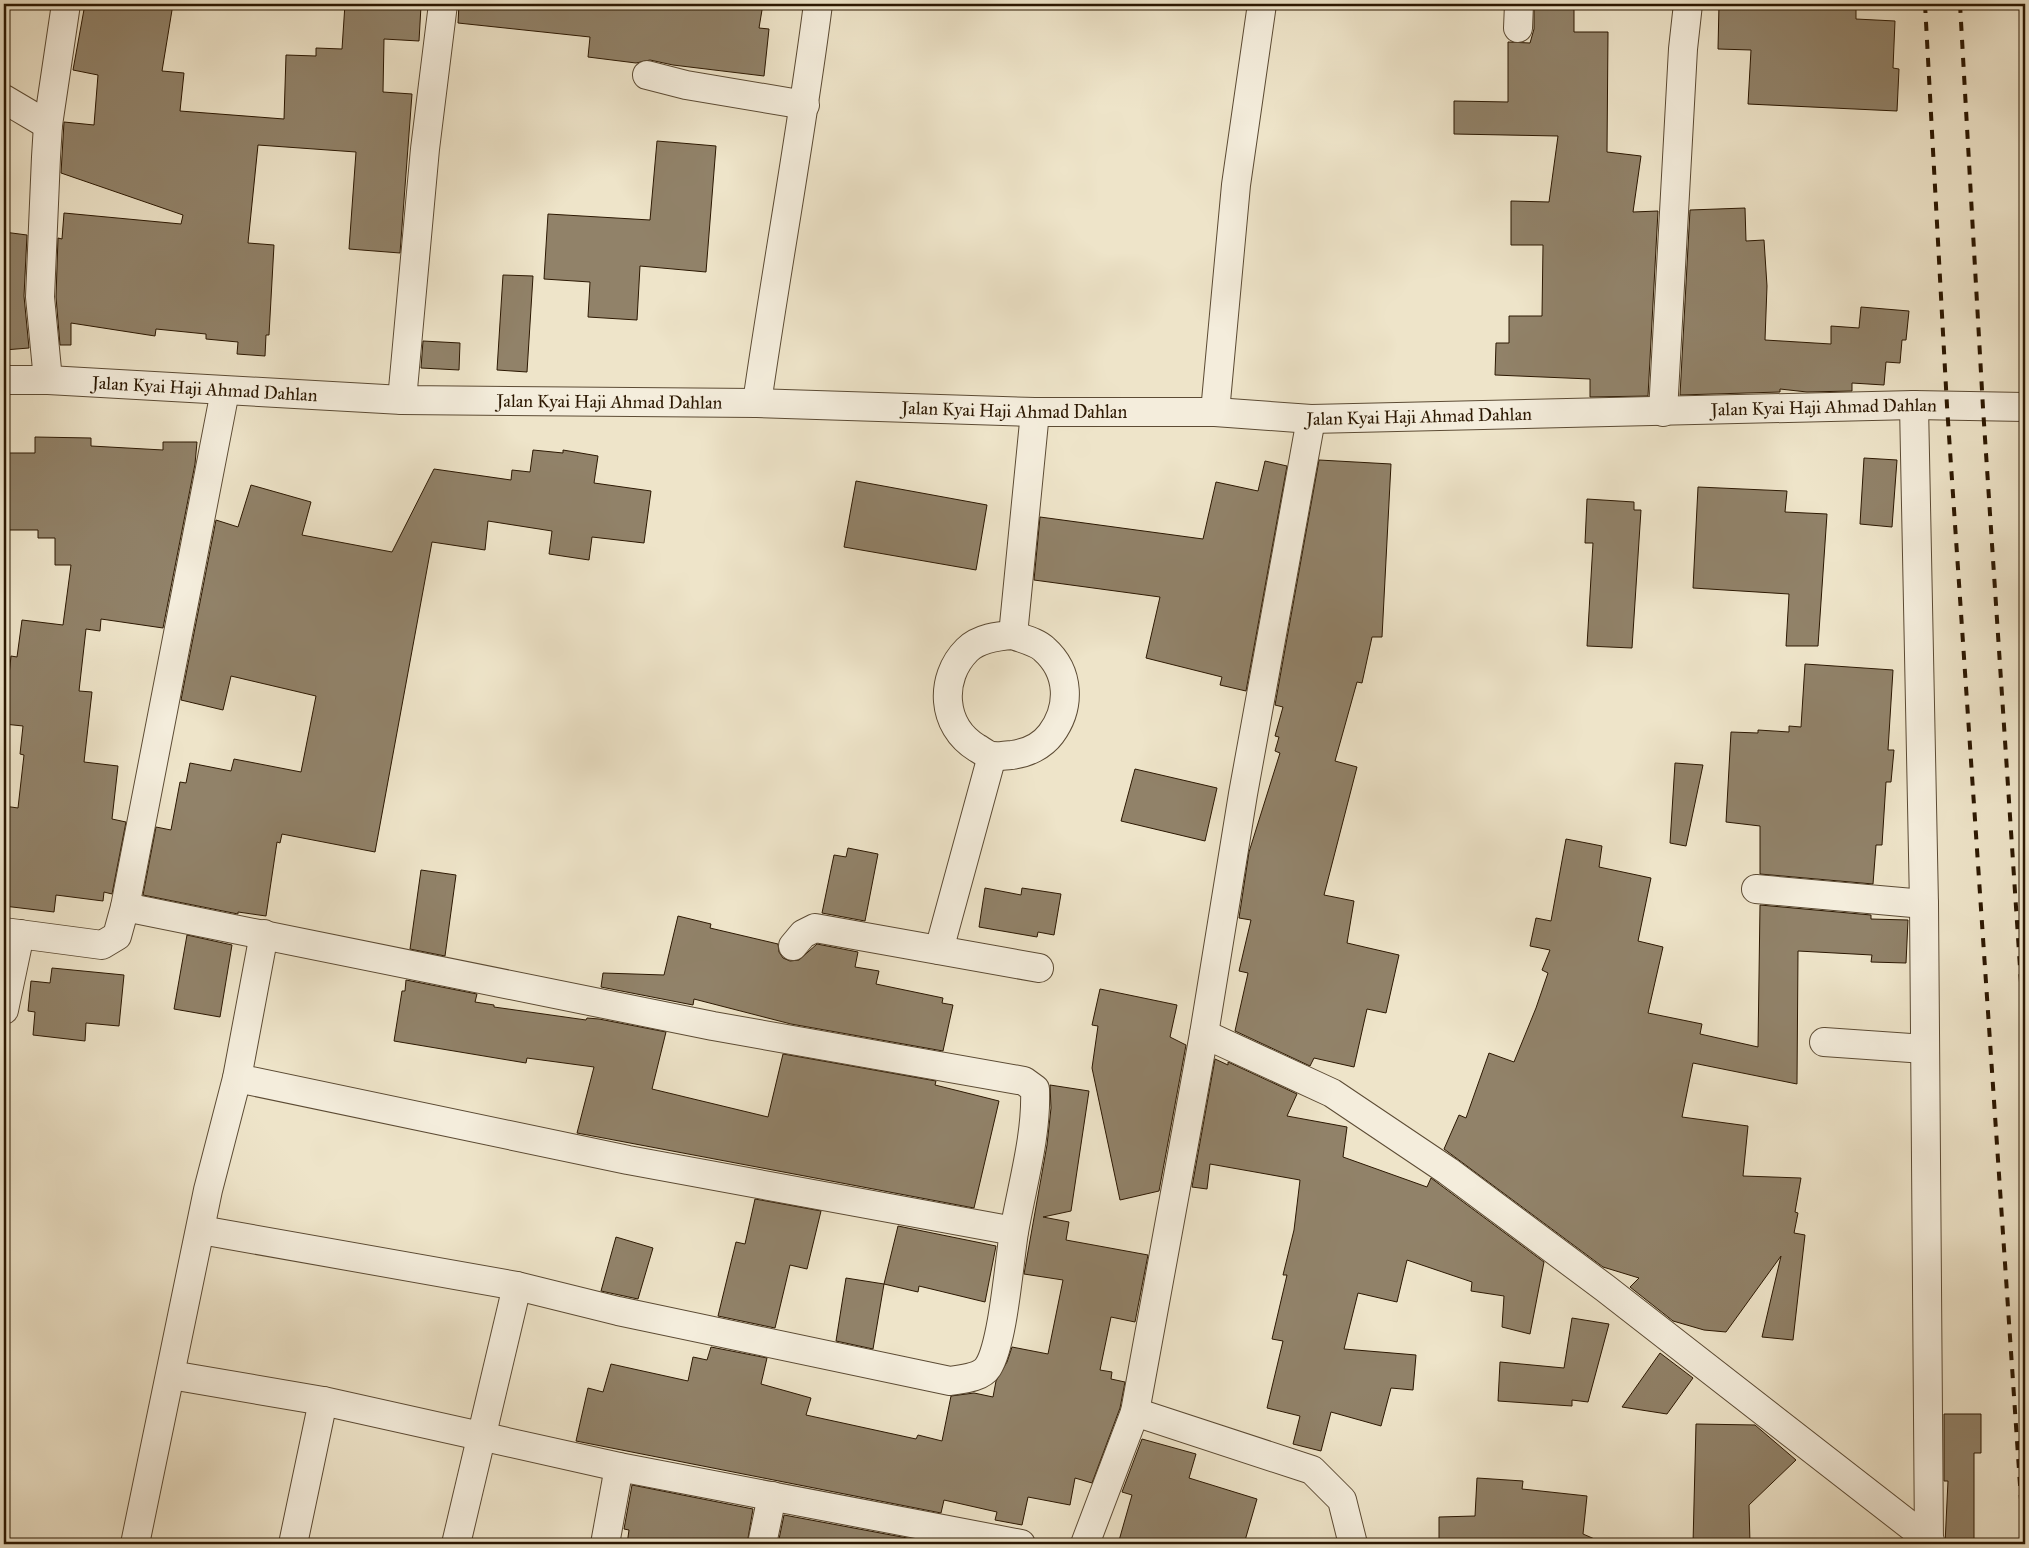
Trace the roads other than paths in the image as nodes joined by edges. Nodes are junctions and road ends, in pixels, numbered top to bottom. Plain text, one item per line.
1 (66, 4) edge
2 (444, 4) edge
3 (818, 4) edge
4 (1262, 4) edge
5 (1688, 4) edge
6 (647, 76) dead end
7 (4, 99) edge
8 (805, 106) junction
9 (48, 124) junction
10 (4, 380) edge
11 (48, 380) junction
12 (225, 391) junction
13 (402, 400) junction
14 (757, 403) junction
15 (1914, 405) junction
16 (2025, 407) edge
17 (1036, 412) junction
18 (1215, 412) junction
19 (1662, 412) junction
20 (1311, 419) junction
21 (1014, 635) junction
22 (992, 756) junction
23 (1756, 889) dead end
24 (1924, 904) junction
25 (125, 907) junction
26 (12, 933) edge
27 (264, 934) junction
28 (793, 946) dead end
29 (939, 950) junction
30 (1039, 968) dead end
31 (4, 1010) edge
32 (1204, 1034) junction
33 (1824, 1042) dead end
34 (1925, 1049) junction
35 (237, 1078) junction
36 (201, 1230) junction
37 (1014, 1231) junction
38 (517, 1286) junction
39 (171, 1375) junction
40 (323, 1401) junction
41 (1135, 1412) junction
42 (481, 1436) junction
43 (619, 1467) junction
44 (772, 1496) junction
45 (919, 1534) edge
46 (1929, 1543) edge
47 (135, 1544) edge
48 (293, 1544) edge
49 (456, 1544) edge
50 (605, 1544) edge
51 (762, 1544) edge
52 (1021, 1544) edge
53 (1086, 1544) edge
54 (1353, 1544) edge

1 - 9 street
2 - 13 street
3 - 8 street
4 - 18 street
5 - 19 street
6 - 8 street
7 - 9 street
8 - 14 street
9 - 11 street
10 - 11 street, Jalan Kyai Haji Ahmad Dahlan
11 - 12 street, Jalan Kyai Haji Ahmad Dahlan
12 - 13 street, Jalan Kyai Haji Ahmad Dahlan
12 - 25 street
13 - 14 street, Jalan Kyai Haji Ahmad Dahlan
14 - 17 street, Jalan Kyai Haji Ahmad Dahlan
15 - 16 street, Jalan Kyai Haji Ahmad Dahlan
15 - 19 street, Jalan Kyai Haji Ahmad Dahlan
15 - 24 street
17 - 18 street, Jalan Kyai Haji Ahmad Dahlan
17 - 21 street
18 - 20 street, Jalan Kyai Haji Ahmad Dahlan
19 - 20 street, Jalan Kyai Haji Ahmad Dahlan
20 - 32 street
21 - 22 street
21 - 22 street
22 - 29 street
23 - 24 street
24 - 34 street
25 - 26 street
25 - 27 street
26 - 31 street
27 - 35 street
27 - 37 street
28 - 29 street
29 - 30 street
32 - 41 street
32 - 46 street
33 - 34 street
34 - 46 street
35 - 36 street
35 - 37 street
36 - 38 street
36 - 39 street
37 - 38 street
38 - 42 street
39 - 40 street
39 - 47 street
40 - 42 street
40 - 48 street
41 - 53 street
41 - 54 street
42 - 43 street
42 - 49 street
43 - 44 street
43 - 50 street
44 - 45 street
44 - 51 street
45 - 52 street

